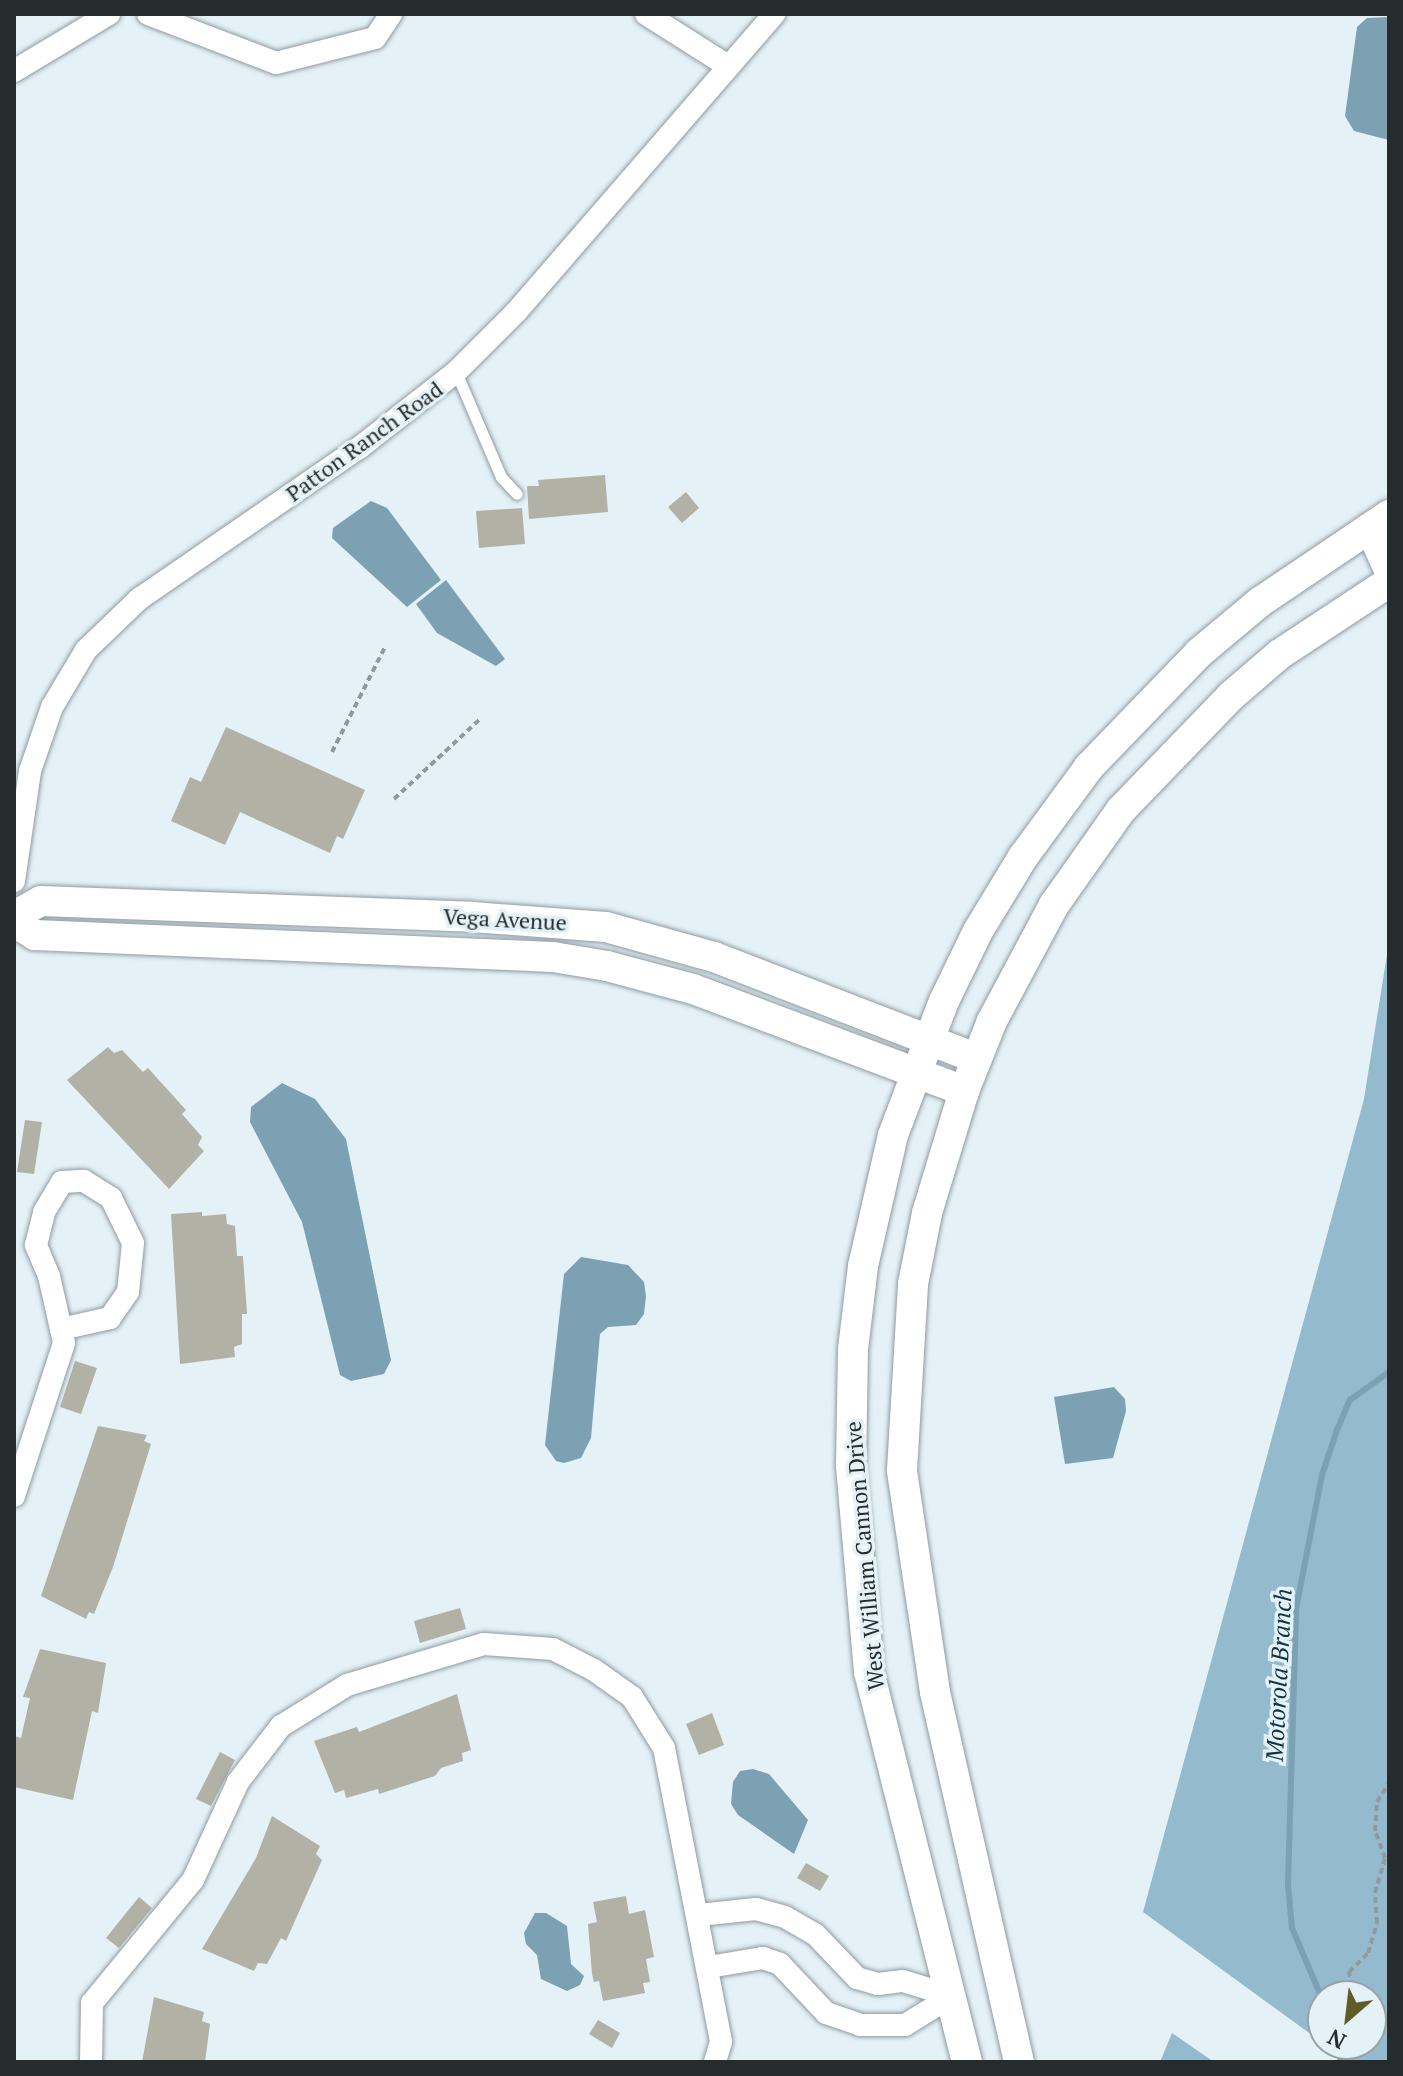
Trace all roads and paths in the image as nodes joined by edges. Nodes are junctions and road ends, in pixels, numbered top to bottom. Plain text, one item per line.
1 (109, 14) edge
2 (148, 14) edge
3 (391, 14) edge
4 (646, 14) edge
5 (774, 14) edge
6 (728, 66) junction
7 (14, 71) edge
8 (456, 372) junction
9 (517, 494) dead end
10 (1379, 521) edge
11 (1389, 570) edge
12 (1389, 582) edge
13 (385, 647) dead end
14 (480, 719) dead end
15 (332, 752) dead end
16 (394, 799) dead end
17 (14, 881) edge
18 (14, 916) edge
19 (14, 922) edge
20 (929, 1038) junction
21 (976, 1058) junction
22 (915, 1073) junction
23 (964, 1091) junction
24 (61, 1329) junction
25 (14, 1496) edge
26 (1389, 1783) edge
27 (699, 1915) junction
28 (709, 1967) junction
29 (1351, 1980) edge
30 (1003, 1992) junction
31 (952, 1996) junction
32 (91, 2062) edge
33 (715, 2062) edge
34 (967, 2062) edge
35 (1019, 2062) edge

1 - 7 street
2 - 3 street
4 - 6 street
5 - 6 street, Patton Ranch Road
6 - 8 street, Patton Ranch Road
8 - 9 lane
8 - 17 street, Patton Ranch Road
10 - 11 main road
10 - 20 main road, West William Cannon Drive
12 - 21 main road, West William Cannon Drive
13 - 15 path
14 - 16 path
18 - 20 main road, Vega Avenue
19 - 22 main road, Vega Avenue
20 - 21 main road, Vega Avenue
20 - 22 main road, West William Cannon Drive
21 - 23 main road, West William Cannon Drive
22 - 23 main road, Vega Avenue
22 - 31 main road, West William Cannon Drive
23 - 30 main road, West William Cannon Drive
24 - 24 street
24 - 25 street
26 - 29 path
27 - 28 street
27 - 31 street
27 - 32 street
28 - 31 street
28 - 33 street
30 - 31 main road
30 - 35 main road, West William Cannon Drive
31 - 34 main road, West William Cannon Drive

